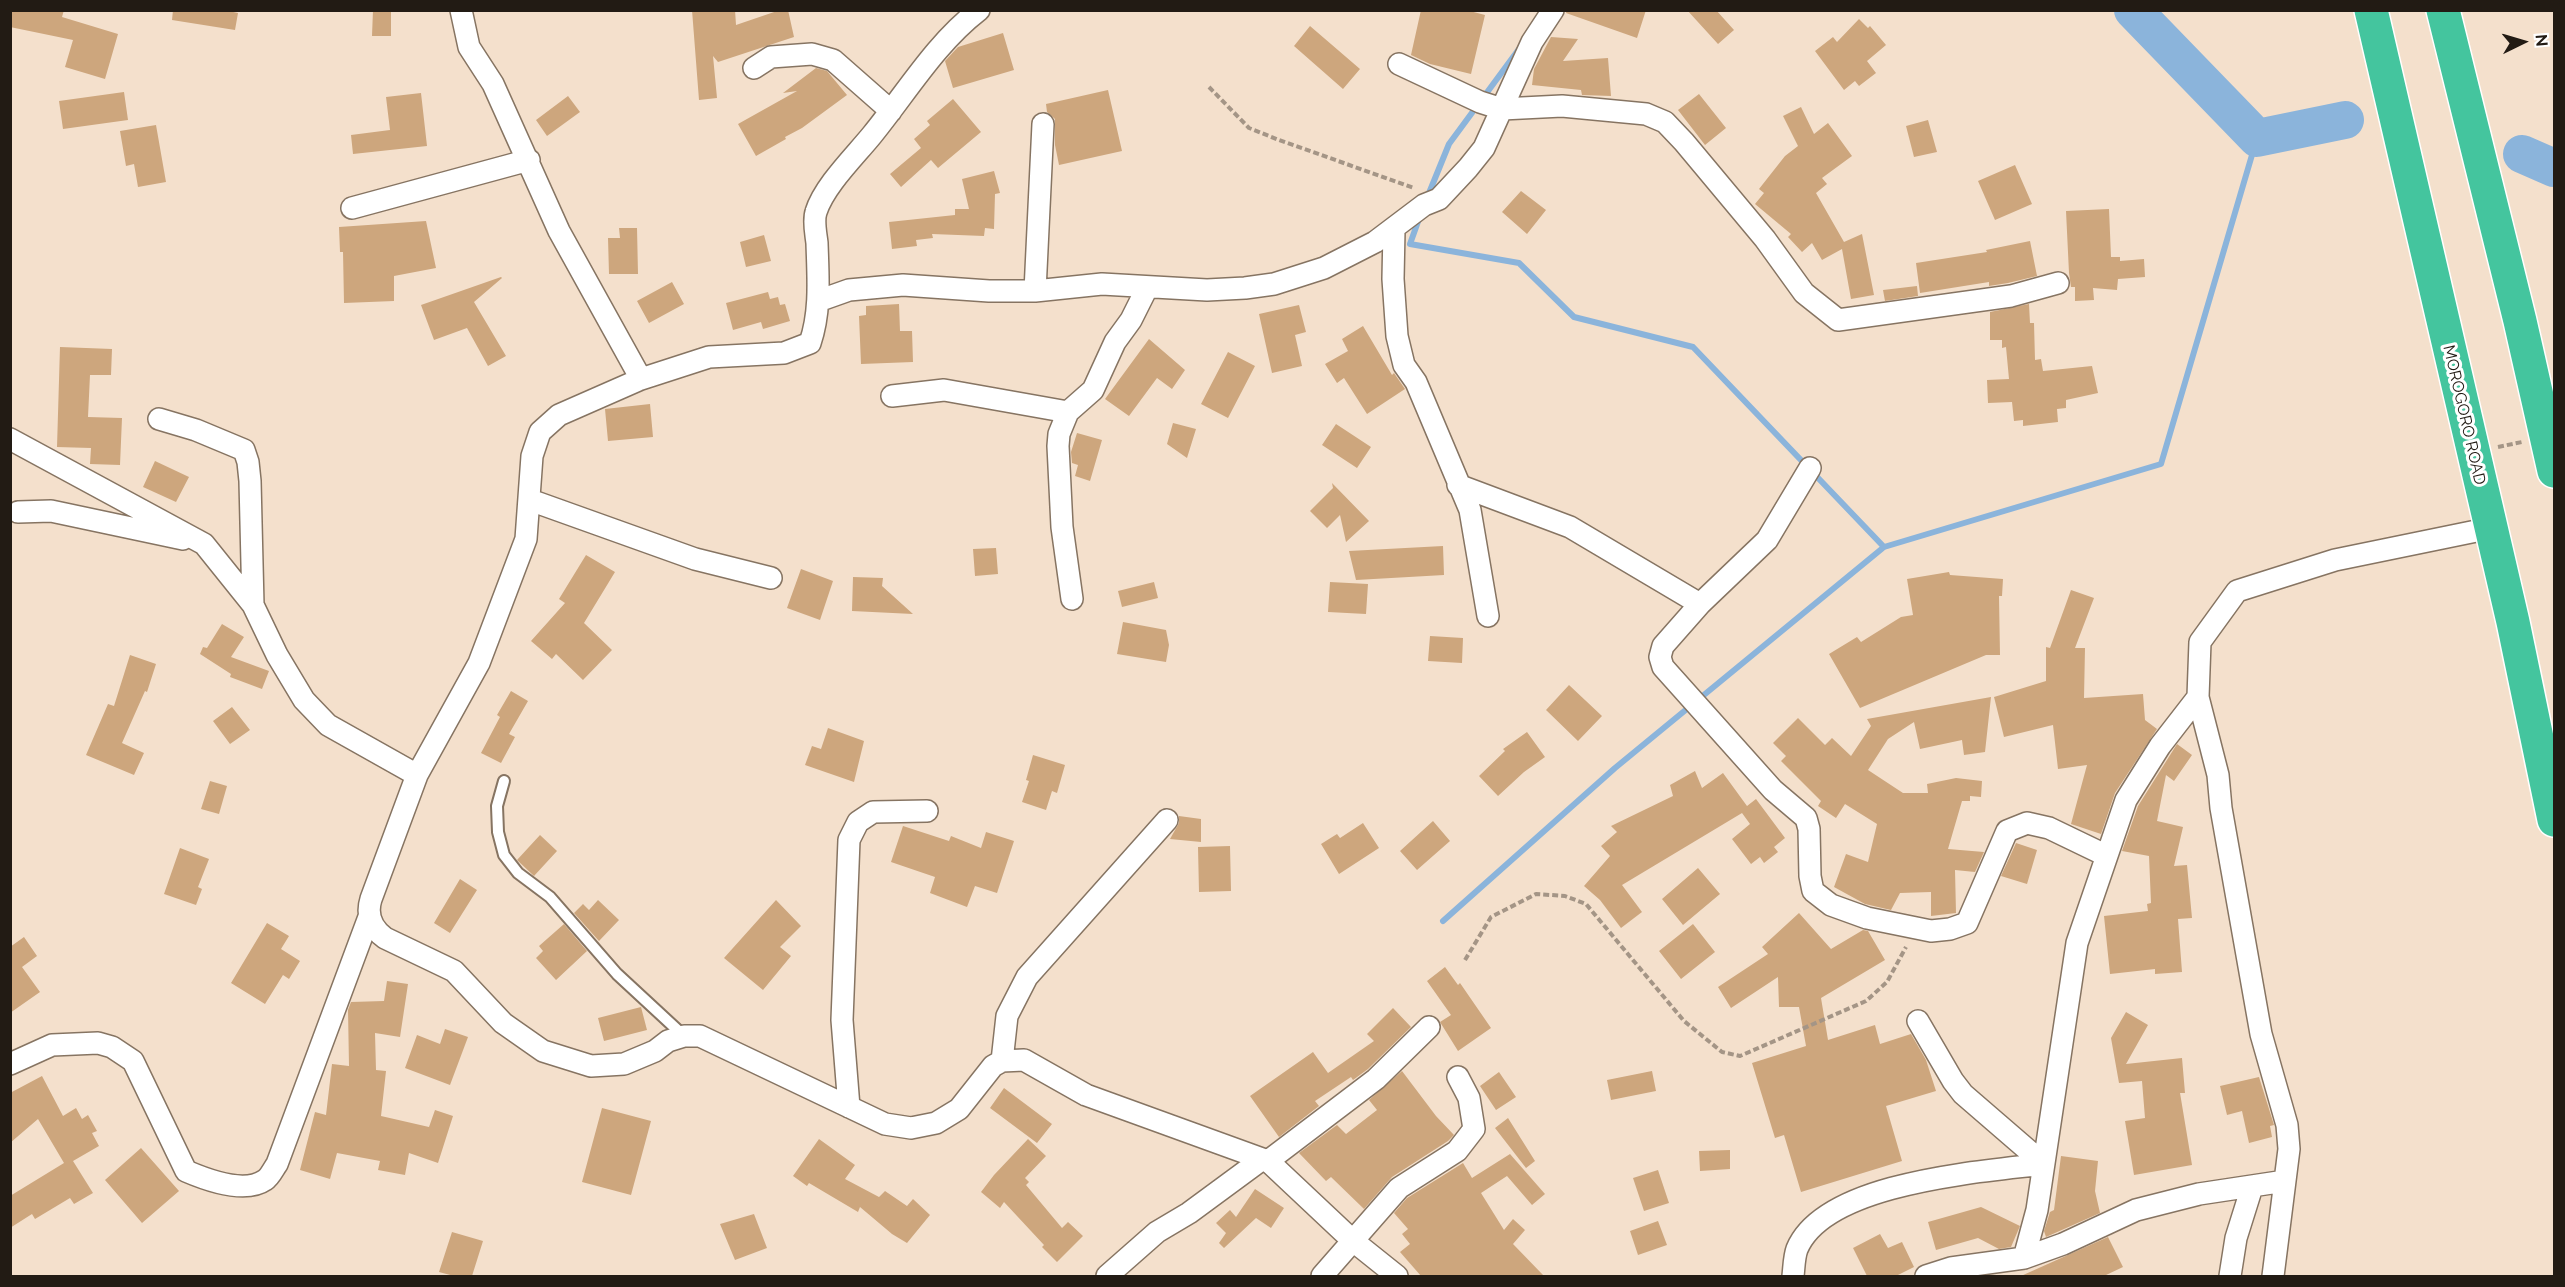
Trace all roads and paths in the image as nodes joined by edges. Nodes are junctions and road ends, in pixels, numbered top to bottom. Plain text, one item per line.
1 (460, 10) edge
2 (979, 10) edge
3 (1553, 10) edge
4 (2371, 10) edge
5 (2443, 10) edge
6 (1400, 64) dead end
7 (754, 68) dead end
8 (1209, 87) dead end
9 (1502, 109) junction
10 (891, 111) junction
11 (1043, 124) dead end
12 (529, 160) junction
13 (1439, 199) junction
14 (352, 208) dead end
15 (1394, 230) junction
16 (2058, 283) dead end
17 (1147, 288) junction
18 (1035, 291) junction
19 (818, 301) junction
20 (641, 379) junction
21 (892, 396) dead end
22 (1068, 412) junction
23 (159, 419) dead end
24 (2547, 436) junction
25 (10, 439) edge
26 (2473, 452) junction
27 (1810, 468) dead end
28 (2554, 471) edge
29 (1458, 485) junction
30 (530, 500) junction
31 (18, 512) dead end
32 (2491, 528) junction
33 (204, 543) junction
34 (771, 578) dead end
35 (1072, 598) dead end
36 (1700, 604) junction
37 (253, 605) junction
38 (1488, 616) dead end
39 (2198, 696) junction
40 (417, 775) junction
41 (504, 781) dead end
42 (927, 811) dead end
43 (1167, 820) dead end
44 (2554, 820) edge
45 (2105, 855) junction
46 (369, 917) junction
47 (1914, 927) junction
48 (1465, 960) dead end
49 (1918, 1021) dead end
50 (1429, 1027) dead end
51 (684, 1036) junction
52 (1002, 1061) junction
53 (10, 1064) edge
54 (1458, 1077) dead end
55 (849, 1107) junction
56 (1264, 1161) junction
57 (2044, 1164) junction
58 (2285, 1181) junction
59 (2252, 1187) junction
60 (1352, 1240) junction
61 (2024, 1258) junction
62 (1107, 1276) edge
63 (1322, 1276) edge
64 (1397, 1276) edge
65 (1793, 1276) edge
66 (1926, 1276) edge
67 (2230, 1276) edge
68 (2272, 1276) edge

1 - 12 street
2 - 10 street
3 - 9 street
4 - 26 highway, MOROGORO ROAD
5 - 24 highway
6 - 9 street
7 - 10 street
8 - 13 path
9 - 13 street
9 - 16 street
10 - 19 street
11 - 18 street
12 - 14 street
12 - 20 street
13 - 15 street
15 - 17 street
15 - 29 street
17 - 18 street
17 - 22 street
18 - 19 street
19 - 20 street
20 - 30 street
21 - 22 street
22 - 35 street
23 - 37 street
24 - 26 path
24 - 28 highway
25 - 33 street
26 - 32 highway, MOROGORO ROAD
27 - 36 street
29 - 36 street
29 - 38 street
30 - 34 street
30 - 40 street
31 - 33 street
32 - 39 street
32 - 44 highway, MOROGORO ROAD
33 - 37 street
36 - 47 street
37 - 40 street
39 - 45 street
39 - 58 street
40 - 46 street
41 - 51 lane
42 - 55 street
43 - 52 street
45 - 47 street
45 - 57 street
46 - 51 street
46 - 53 street
47 - 48 path
49 - 57 street
50 - 56 street
51 - 55 street
52 - 55 street
52 - 56 street
54 - 60 street
56 - 60 street
56 - 62 street
57 - 61 street
57 - 65 street
58 - 59 street
58 - 68 street
59 - 61 street
59 - 67 street
60 - 63 street
60 - 64 street
61 - 66 street

